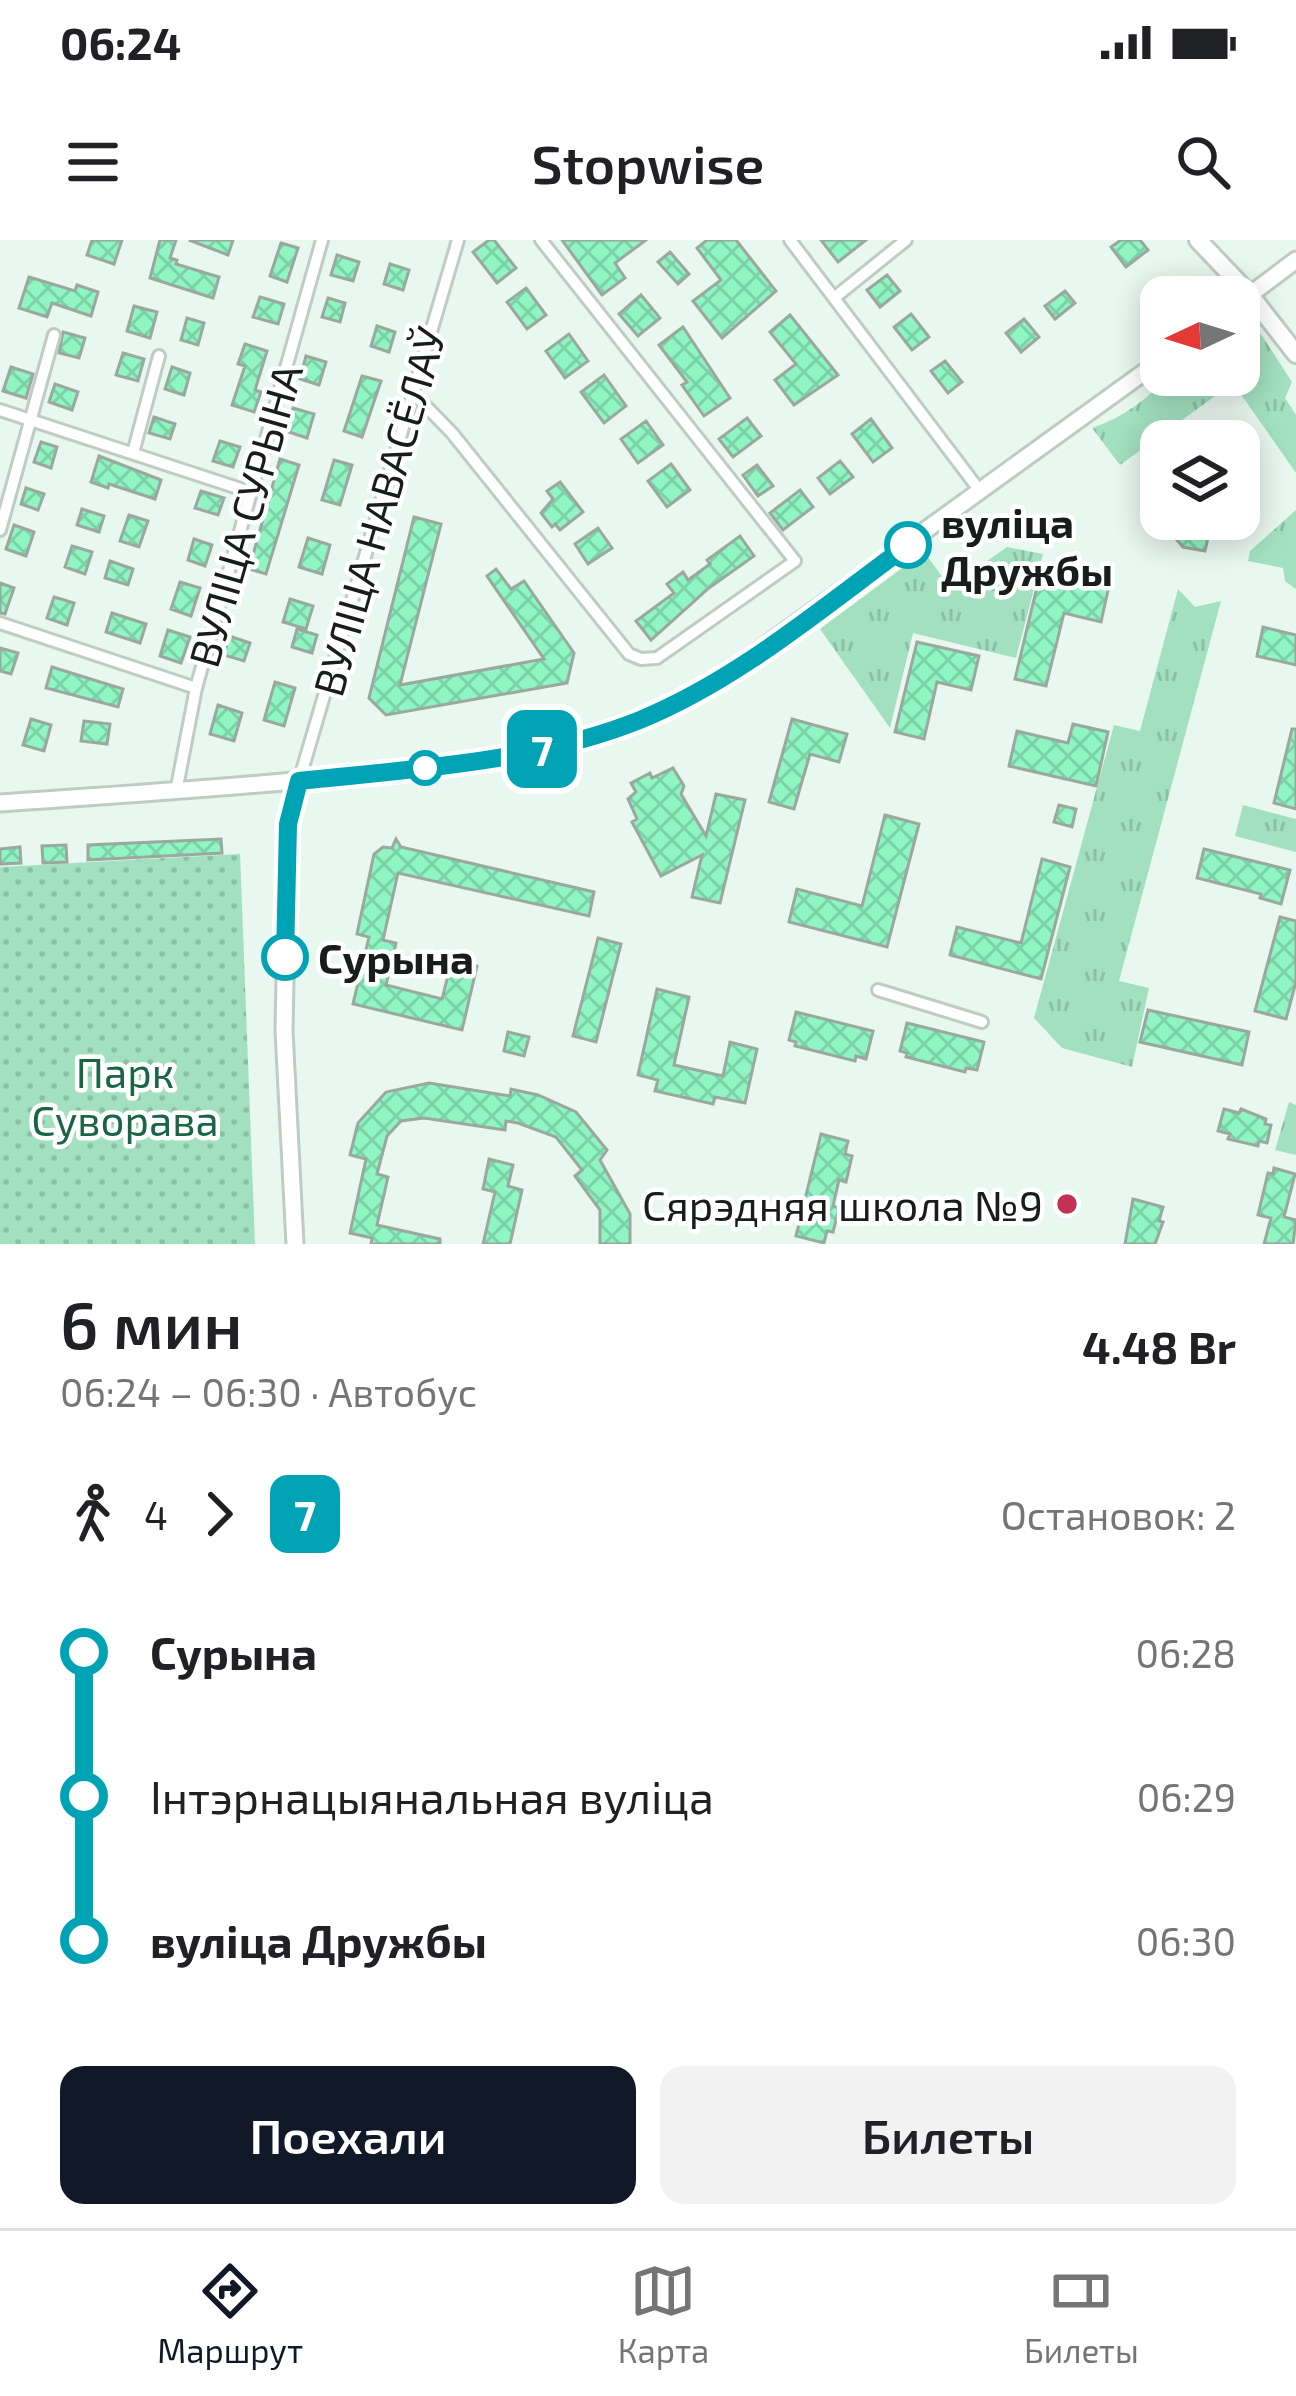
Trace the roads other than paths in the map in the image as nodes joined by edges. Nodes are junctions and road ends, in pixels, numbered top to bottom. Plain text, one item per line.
1 (322, 240) edge
2 (458, 240) edge
3 (541, 240) edge
4 (790, 240) edge
5 (906, 240) edge
6 (1198, 240) edge
7 (1216, 240) edge
8 (1296, 260) edge
9 (1226, 276) edge
10 (1233, 276) edge
11 (1260, 287) edge
12 (834, 298) junction
13 (1260, 316) edge
14 (54, 335) dead end
15 (1296, 354) edge
16 (159, 356) dead end
17 (1140, 375) edge
18 (413, 393) junction
19 (0, 410) edge
20 (31, 420) junction
21 (133, 453) junction
22 (980, 491) junction
23 (250, 492) junction
24 (0, 530) edge
25 (0, 622) edge
26 (196, 688) junction
27 (299, 781) junction
28 (176, 792) junction
29 (0, 802) edge
30 (878, 990) dead end
31 (982, 1022) dead end
32 (295, 1244) edge

1 - 23 street, ВУЛІЦА СУРЫНА
2 - 18 street, ВУЛІЦА НАВАСЁЛАЎ
3 - 18 street
4 - 12 street
5 - 12 street
6 - 9 main road
7 - 10 main road
8 - 11 main road
12 - 22 street
13 - 15 main road
14 - 20 street
16 - 21 street
17 - 22 main road
18 - 27 street, ВУЛІЦА НАВАСЁЛАЎ
19 - 20 street
20 - 21 street
20 - 24 street
21 - 23 street
22 - 27 main road
23 - 26 street, ВУЛІЦА СУРЫНА
25 - 26 street
26 - 28 street, ВУЛІЦА СУРЫНА
27 - 28 main road
27 - 32 main road
28 - 29 main road
30 - 31 street

